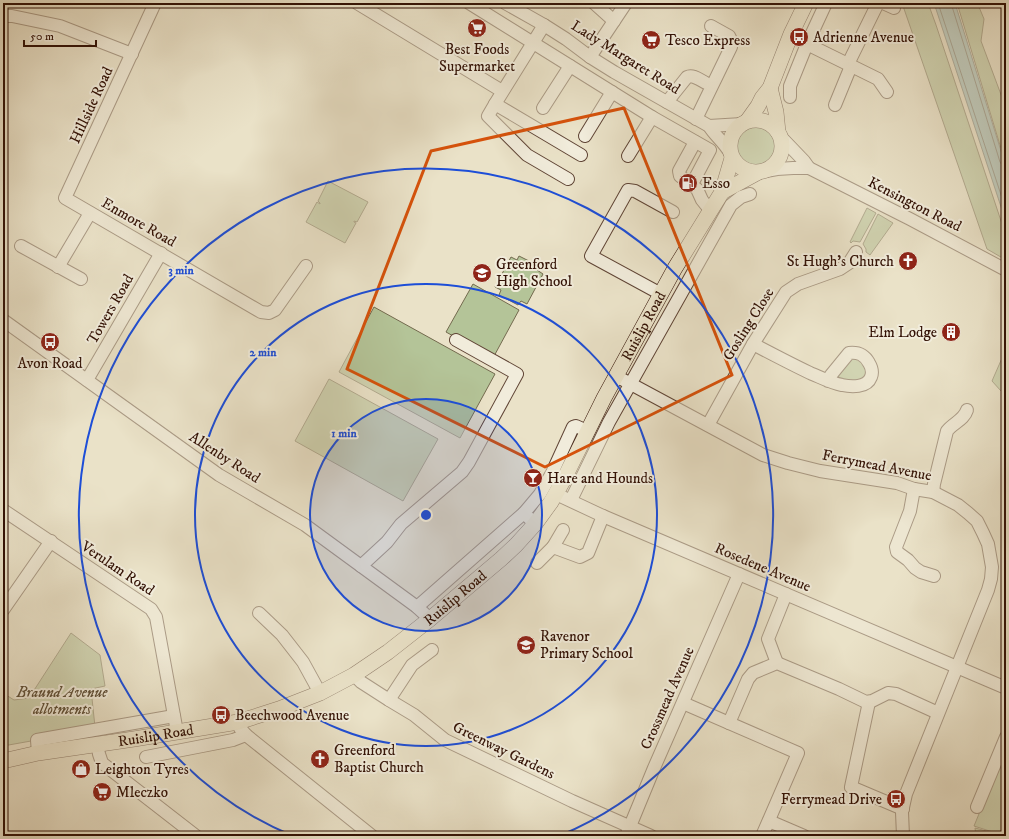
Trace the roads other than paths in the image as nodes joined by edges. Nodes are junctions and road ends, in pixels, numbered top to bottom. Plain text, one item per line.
1 (155, 3) edge
2 (357, 3) edge
3 (469, 3) edge
4 (505, 3) edge
5 (594, 3) edge
6 (626, 3) edge
7 (826, 3) edge
8 (878, 3) edge
9 (803, 9) edge
10 (3, 16) edge
11 (614, 21) junction
12 (817, 23) junction
13 (544, 25) junction
14 (711, 26) dead end
15 (533, 43) junction
16 (807, 44) junction
17 (132, 54) junction
18 (590, 57) junction
19 (850, 65) junction
20 (570, 66) junction
21 (706, 83) dead end
22 (770, 88) junction
23 (502, 91) junction
24 (612, 92) junction
25 (887, 92) dead end
26 (790, 97) dead end
27 (667, 102) junction
28 (495, 104) junction
29 (835, 105) dead end
30 (543, 108) dead end
31 (652, 117) junction
32 (696, 119) junction
33 (745, 122) junction
34 (709, 126) junction
35 (779, 134) junction
36 (585, 136) dead end
37 (695, 142) junction
38 (581, 155) dead end
39 (731, 155) junction
40 (628, 156) dead end
41 (809, 168) junction
42 (762, 172) junction
43 (568, 179) dead end
44 (692, 184) junction
45 (722, 192) junction
46 (750, 194) dead end
47 (65, 198) joint
48 (710, 210) junction
49 (673, 212) dead end
50 (90, 213) junction
51 (21, 246) dead end
52 (856, 252) dead end
53 (161, 253) junction
54 (306, 266) dead end
55 (58, 267) junction
56 (1006, 270) edge
57 (81, 279) dead end
58 (661, 294) junction
59 (4, 322) edge
60 (456, 340) dead end
61 (753, 344) junction
62 (616, 376) junction
63 (87, 380) junction
64 (828, 381) dead end
65 (631, 383) junction
66 (967, 410) dead end
67 (708, 425) junction
68 (558, 476) junction
69 (914, 489) junction
70 (933, 492) junction
71 (556, 494) junction
72 (571, 500) junction
73 (3, 510) edge
74 (524, 513) junction
75 (603, 516) junction
76 (535, 524) junction
77 (563, 530) dead end
78 (51, 541) junction
79 (554, 547) junction
80 (537, 562) dead end
81 (361, 566) junction
82 (739, 574) junction
83 (934, 576) dead end
84 (786, 594) junction
85 (417, 607) junction
86 (3, 610) edge
87 (259, 613) dead end
88 (430, 619) junction
89 (432, 650) dead end
90 (777, 663) junction
91 (957, 667) junction
92 (354, 675) junction
93 (1006, 688) edge
94 (320, 693) junction
95 (389, 700) junction
96 (869, 702) junction
97 (683, 703) junction
98 (938, 713) junction
99 (174, 716) junction
100 (238, 722) junction
101 (729, 723) junction
102 (101, 728) junction
103 (177, 732) junction
104 (246, 735) junction
105 (1006, 737) edge
106 (101, 743) junction
107 (38, 753) junction
108 (146, 757) dead end
109 (3, 761) edge
110 (977, 807) dead end
111 (903, 809) junction
112 (768, 821) junction
113 (628, 831) edge
114 (196, 836) edge
115 (372, 836) edge
116 (651, 836) edge
117 (762, 836) edge
118 (804, 836) edge
119 (903, 836) edge

1 - 17 street, Hillside Road
2 - 23 street
3 - 15 street
4 - 13 street, Lady Margaret Road
5 - 11 street
6 - 11 street
7 - 12 street
8 - 19 street
9 - 12 street
9 - 22 main road
10 - 17 street
11 - 18 street
12 - 16 street
13 - 15 street
13 - 18 street, Lady Margaret Road
14 - 32 street
15 - 20 street
15 - 23 street
16 - 19 street
16 - 26 street
17 - 47 street, Hillside Road
18 - 27 street, Lady Margaret Road
19 - 25 street
19 - 29 street
20 - 24 street
20 - 30 street
21 - 27 street
22 - 33 main road
22 - 35 main road
23 - 28 street
24 - 31 street
24 - 36 street
27 - 32 street, Lady Margaret Road
28 - 38 street
28 - 43 street
31 - 37 street
31 - 40 street
32 - 34 street, Lady Margaret Road
33 - 34 street
33 - 35 main road
33 - 39 main road
34 - 39 street, Lady Margaret Road
35 - 41 street, Kensington Road
35 - 42 main road
37 - 44 street
37 - 44 street
39 - 42 main road
39 - 45 main road, Ruislip Road
41 - 42 street, Kensington Road
41 - 56 street, Kensington Road
42 - 45 main road, Ruislip Road
44 - 48 street
45 - 48 main road, Ruislip Road
46 - 65 street
47 - 50 street, Enmore Road
48 - 58 main road, Ruislip Road
49 - 58 street
50 - 53 street, Enmore Road
50 - 55 street
51 - 55 street
52 - 61 street, Gosling Close
53 - 54 street, Enmore Road
53 - 63 street, Towers Road
55 - 57 street
58 - 62 main road, Ruislip Road
59 - 63 street, Allenby Road
60 - 81 street
61 - 64 street
61 - 67 street, Gosling Close
62 - 65 street, Ferrymead Avenue
62 - 68 main road, Ruislip Road
63 - 81 street, Allenby Road
65 - 67 street, Ferrymead Avenue
65 - 72 street
66 - 70 street
67 - 69 street, Ferrymead Avenue
68 - 71 main road, Ruislip Road
68 - 74 street
69 - 70 street, Ferrymead Avenue
69 - 83 street
70 - 91 street, Ferrymead Avenue
71 - 72 street, Rosedene Avenue
71 - 76 main road, Ruislip Road
72 - 75 street, Rosedene Avenue
73 - 78 street, Verulam Road
74 - 76 street
74 - 85 street
75 - 79 street
75 - 82 street, Rosedene Avenue
76 - 88 main road, Ruislip Road
77 - 79 street
78 - 86 street
78 - 99 street, Verulam Road
79 - 80 street
81 - 85 street, Allenby Road
82 - 84 street, Rosedene Avenue
82 - 97 street, Crossmead Avenue
84 - 90 street
84 - 91 street, Rosedene Avenue
85 - 88 street, Allenby Road
87 - 94 street
88 - 92 main road, Ruislip Road
89 - 95 street
90 - 96 street
90 - 101 street
91 - 93 street, Rosedene Avenue
91 - 98 street, Ferrymead Avenue
92 - 94 main road, Ruislip Road
92 - 95 street, Greenway Gardens
94 - 100 main road, Ruislip Road
95 - 113 street, Greenway Gardens
96 - 98 street
96 - 111 street
97 - 101 street
97 - 113 street, Crossmead Avenue
98 - 111 street, Ferrymead Avenue
99 - 102 street
99 - 103 street, Verulam Road
100 - 103 main road, Ruislip Road
100 - 104 street
101 - 112 street
102 - 106 street
102 - 107 street
103 - 106 main road, Ruislip Road
104 - 108 street
104 - 115 street
105 - 110 street
106 - 107 main road, Ruislip Road
106 - 114 street
107 - 109 main road, Ruislip Road
111 - 119 street, Ferrymead Avenue
112 - 117 street
112 - 118 street
113 - 116 street, Greenway Gardens

